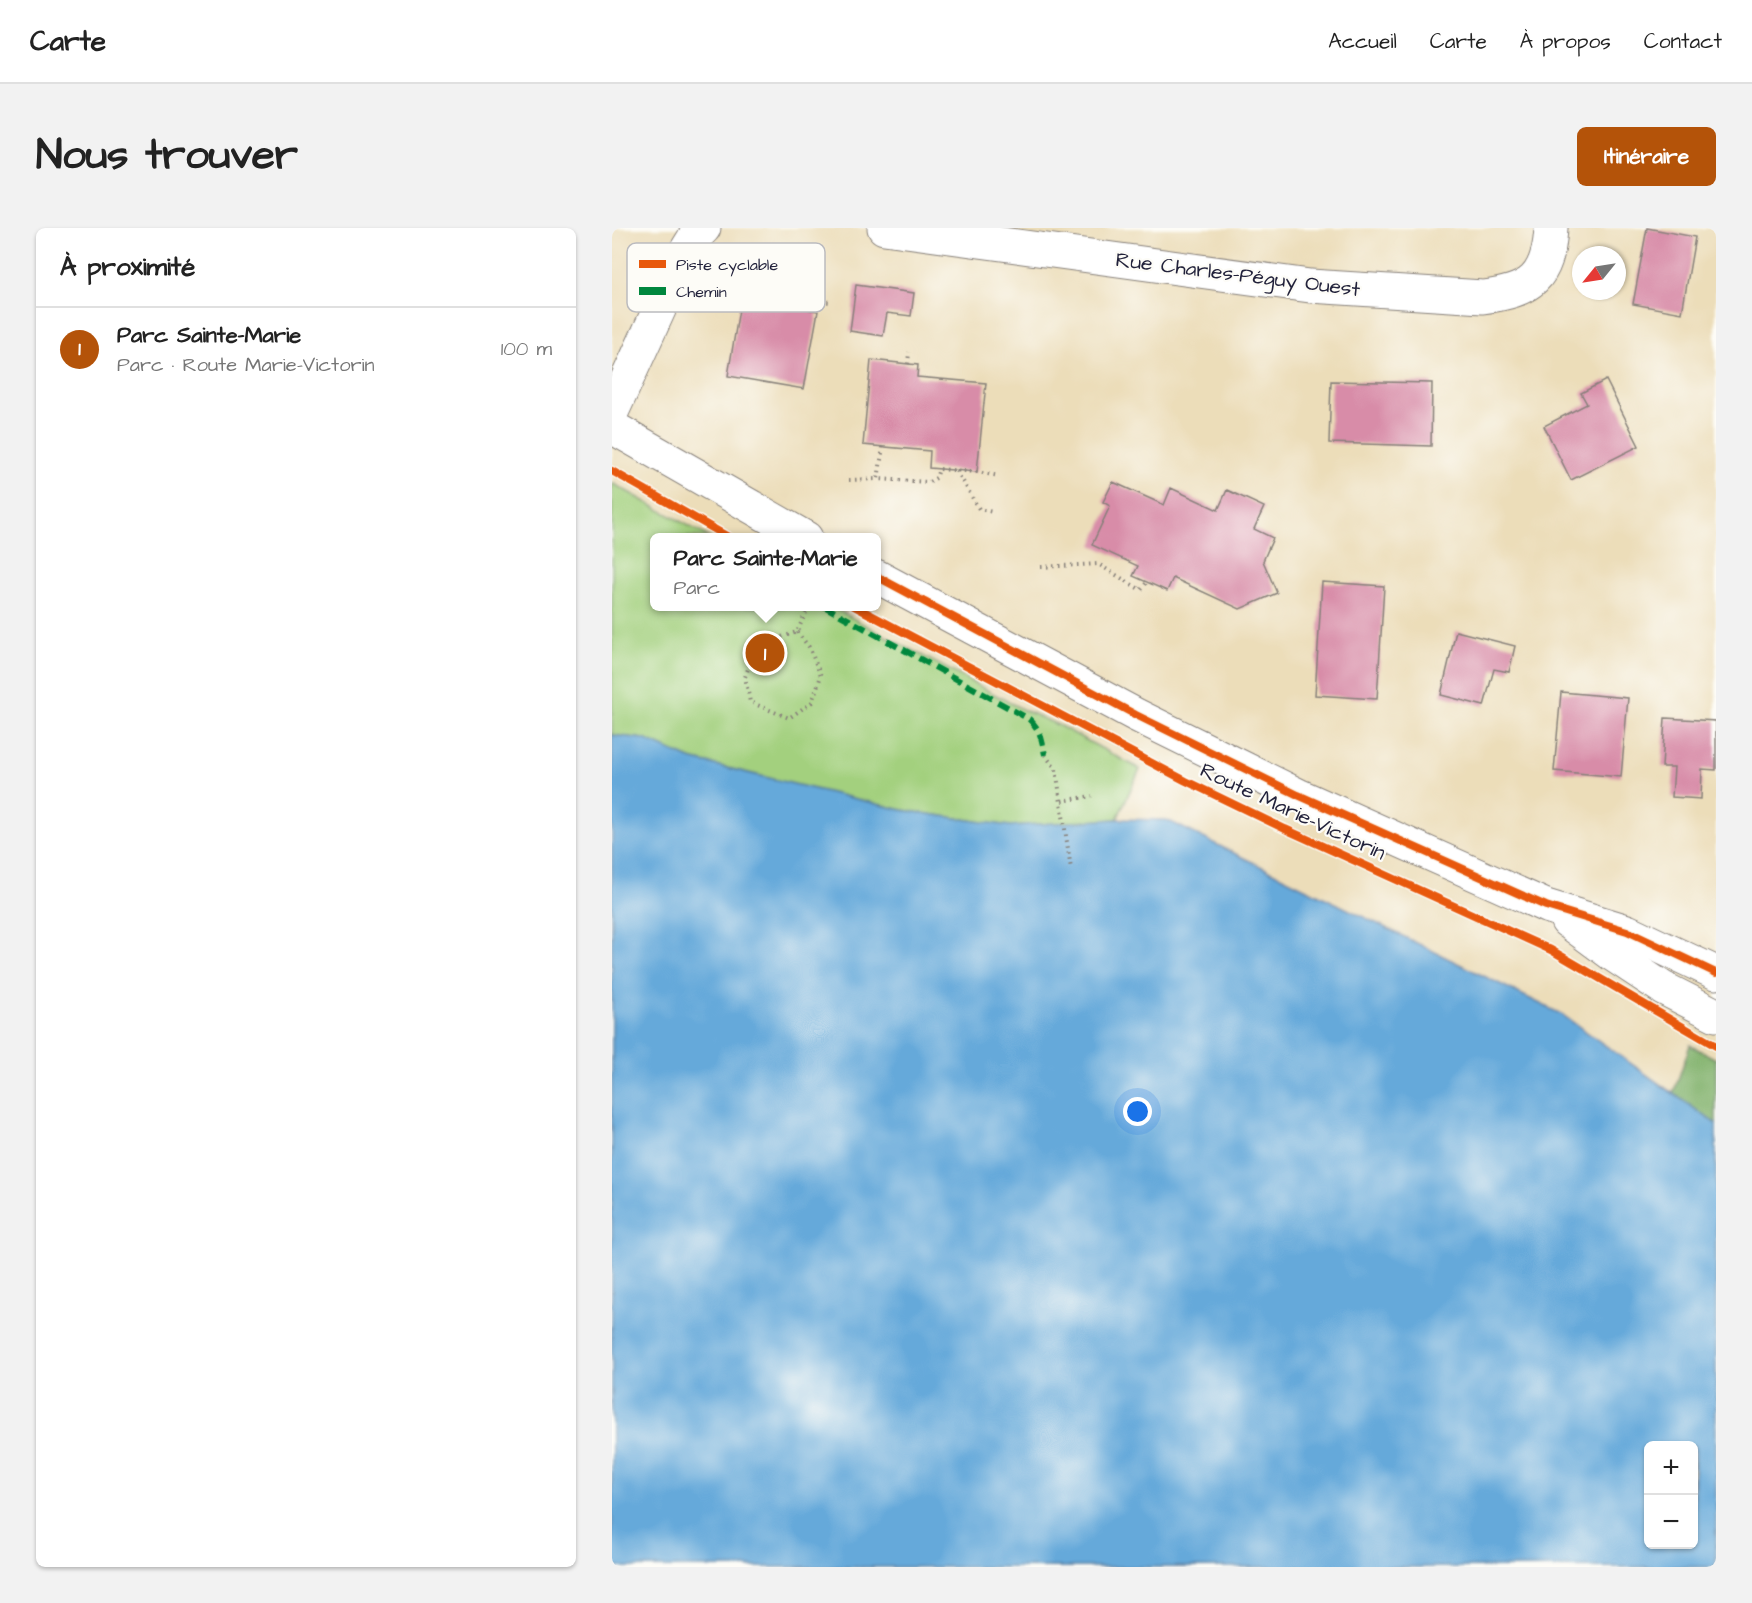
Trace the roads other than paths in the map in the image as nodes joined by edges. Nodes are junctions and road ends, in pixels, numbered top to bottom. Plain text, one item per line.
1 (704, 228) edge
2 (884, 228) edge
3 (1551, 228) edge
4 (691, 243) edge
5 (659, 312) edge
6 (612, 412) edge
7 (612, 427) edge
8 (799, 533) edge
9 (881, 579) edge
10 (1546, 906) junction
11 (1716, 973) edge
12 (1716, 1016) edge

1 - 4 street
2 - 3 street, Rue Charles-Péguy Ouest
5 - 6 street
7 - 8 street
9 - 10 street, Route Marie-Victorin
10 - 11 street, Route Marie-Victorin
10 - 12 street, Route Marie-Victorin

